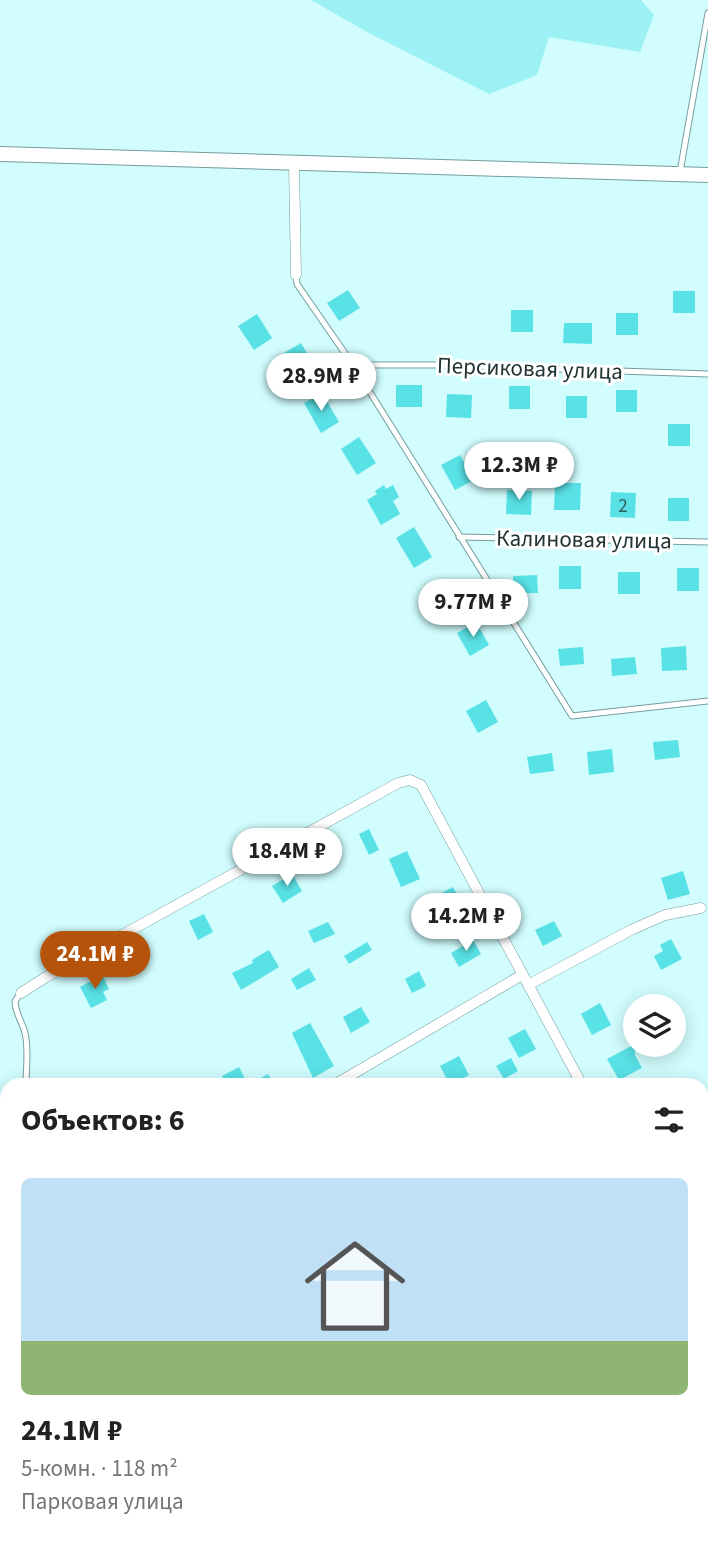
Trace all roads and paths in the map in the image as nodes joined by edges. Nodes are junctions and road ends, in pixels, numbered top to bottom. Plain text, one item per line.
1 (708, 13) edge
2 (0, 154) edge
3 (294, 163) junction
4 (680, 174) junction
5 (708, 175) edge
6 (296, 275) joint
7 (353, 365) junction
8 (708, 373) edge
9 (460, 537) junction
10 (708, 541) edge
11 (708, 701) edge
12 (701, 908) dead end
13 (522, 975) junction
14 (528, 985) junction
15 (21, 993) joint
16 (26, 1078) edge
17 (346, 1078) edge
18 (578, 1078) edge

1 - 4 lane
2 - 3 main road
3 - 4 main road
3 - 6 street
4 - 5 main road
6 - 7 lane
7 - 8 lane, Персиковая улица
7 - 9 lane
9 - 10 lane, Калиновая улица
9 - 11 lane
12 - 14 street
13 - 14 street
13 - 15 street
13 - 17 street
14 - 18 street
15 - 16 lane

